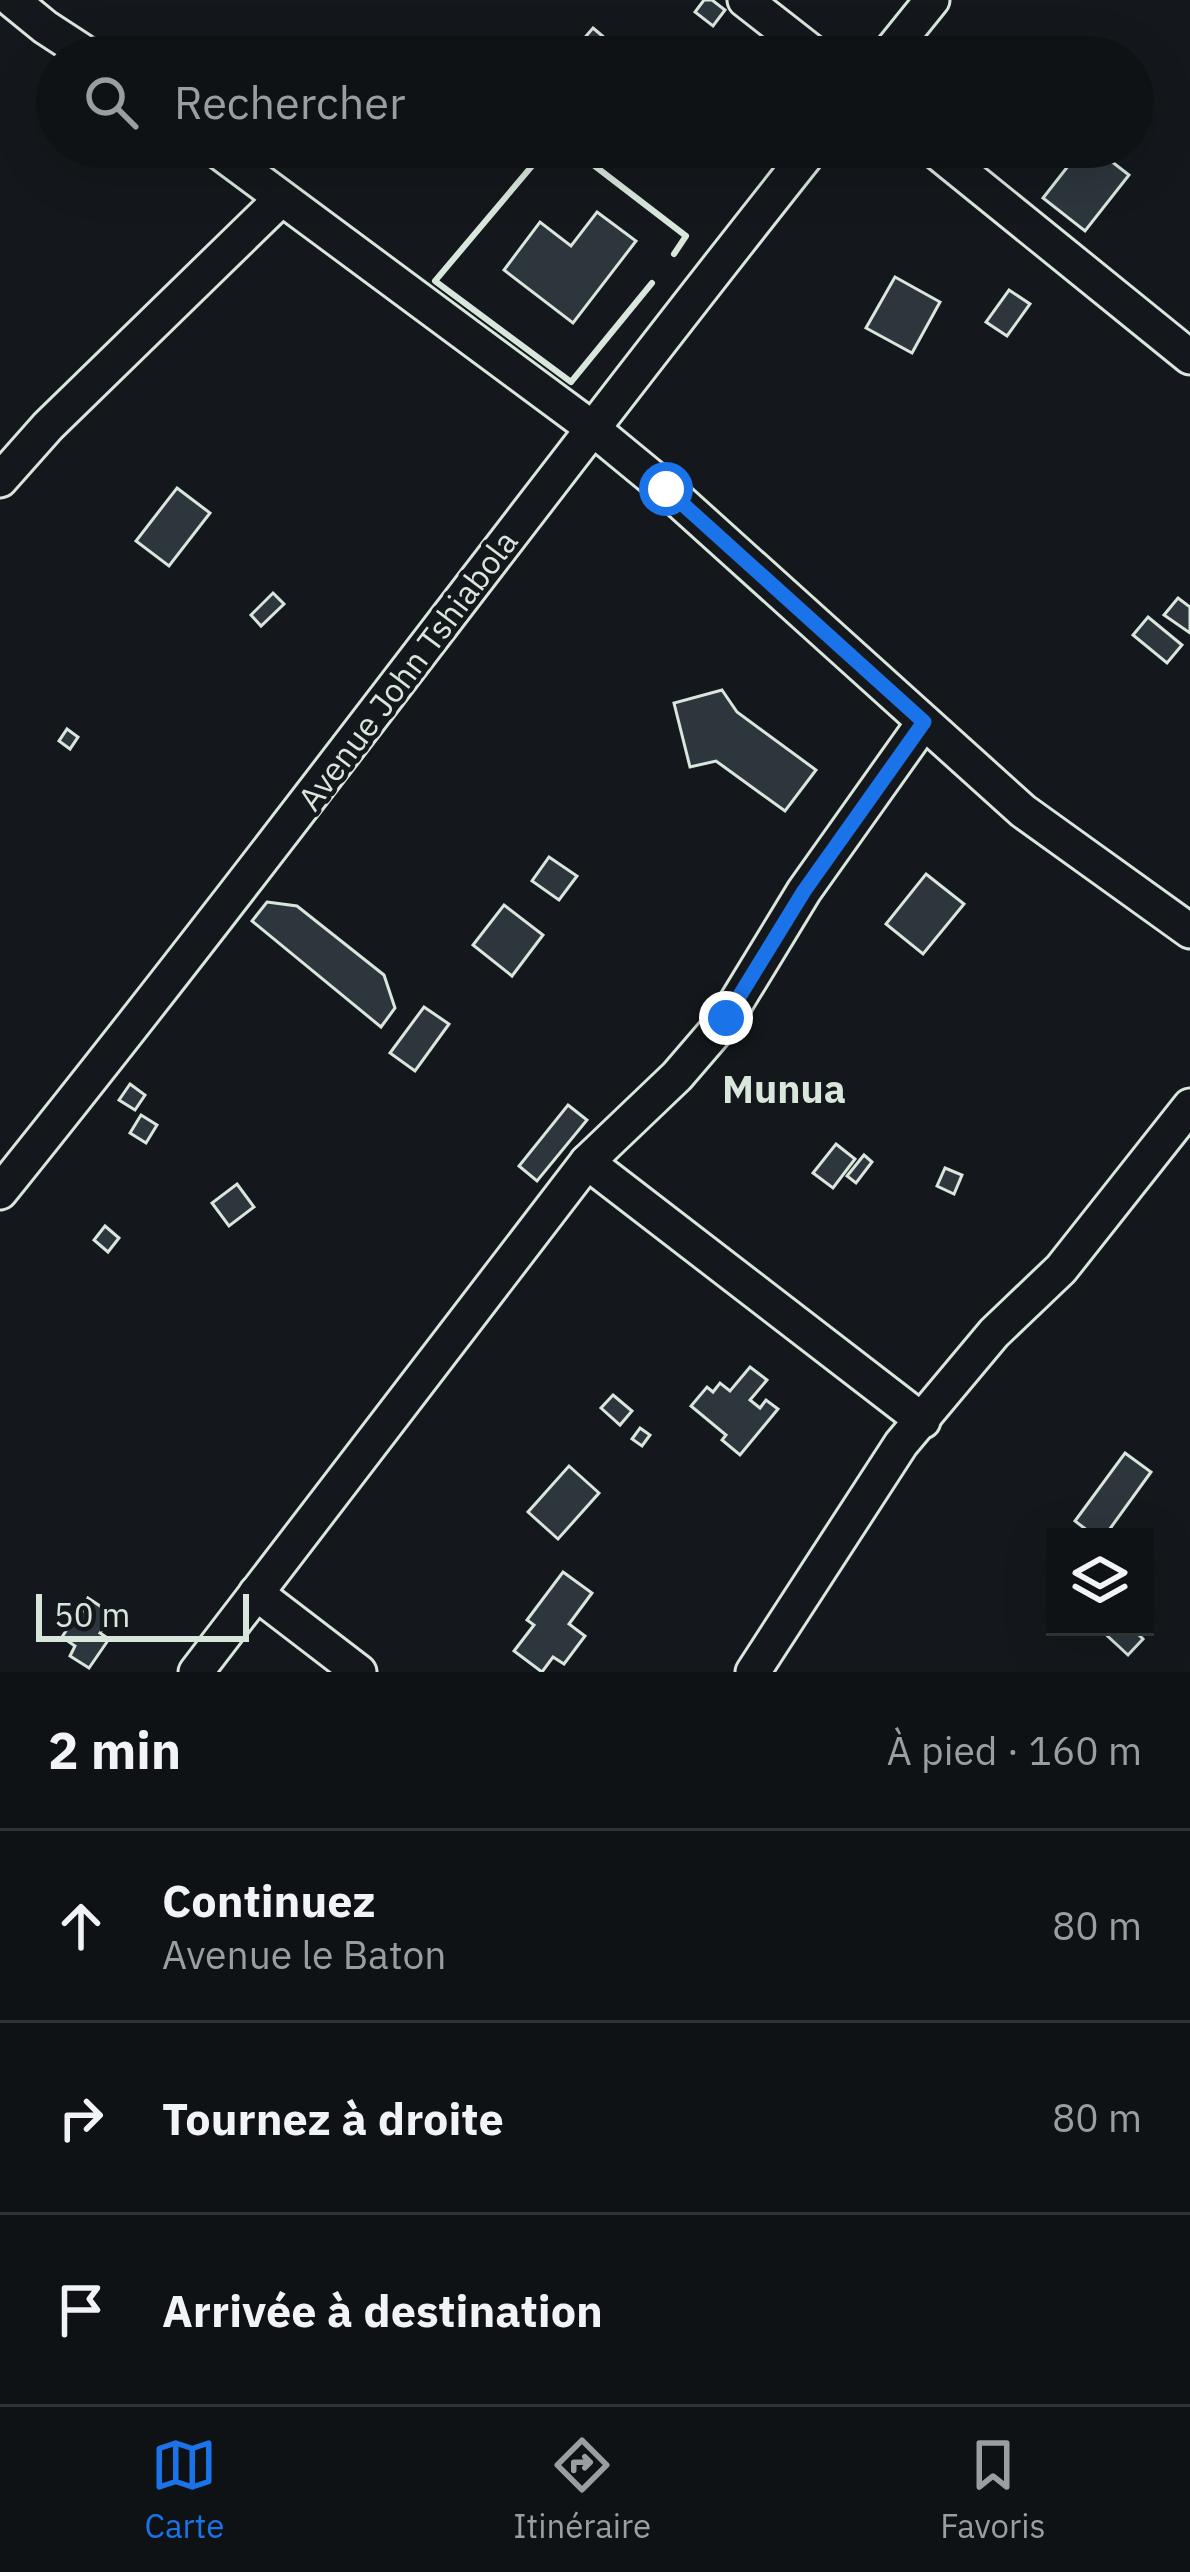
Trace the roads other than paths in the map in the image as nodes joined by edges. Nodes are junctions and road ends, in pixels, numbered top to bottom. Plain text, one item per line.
1 (12, 0) edge
2 (745, 0) edge
3 (932, 0) edge
4 (59, 36) edge
5 (791, 36) edge
6 (903, 36) edge
7 (239, 168) edge
8 (797, 168) edge
9 (957, 168) edge
10 (280, 200) junction
11 (1190, 357) edge
12 (592, 428) junction
13 (0, 480) edge
14 (924, 722) junction
15 (1190, 931) edge
16 (1190, 1106) edge
17 (587, 1162) junction
18 (0, 1192) edge
19 (923, 1421) junction
20 (256, 1593) junction
21 (196, 1672) edge
22 (359, 1672) edge
23 (753, 1672) edge

1 - 4 street
2 - 5 street
3 - 6 street
7 - 10 street
8 - 12 street, Avenue John Tshiabola
9 - 11 street
10 - 12 street
10 - 13 street
12 - 14 street
12 - 18 street, Avenue John Tshiabola
14 - 15 street
14 - 17 street
16 - 19 street
17 - 19 street
17 - 20 street
19 - 23 street
20 - 21 street
20 - 22 street

